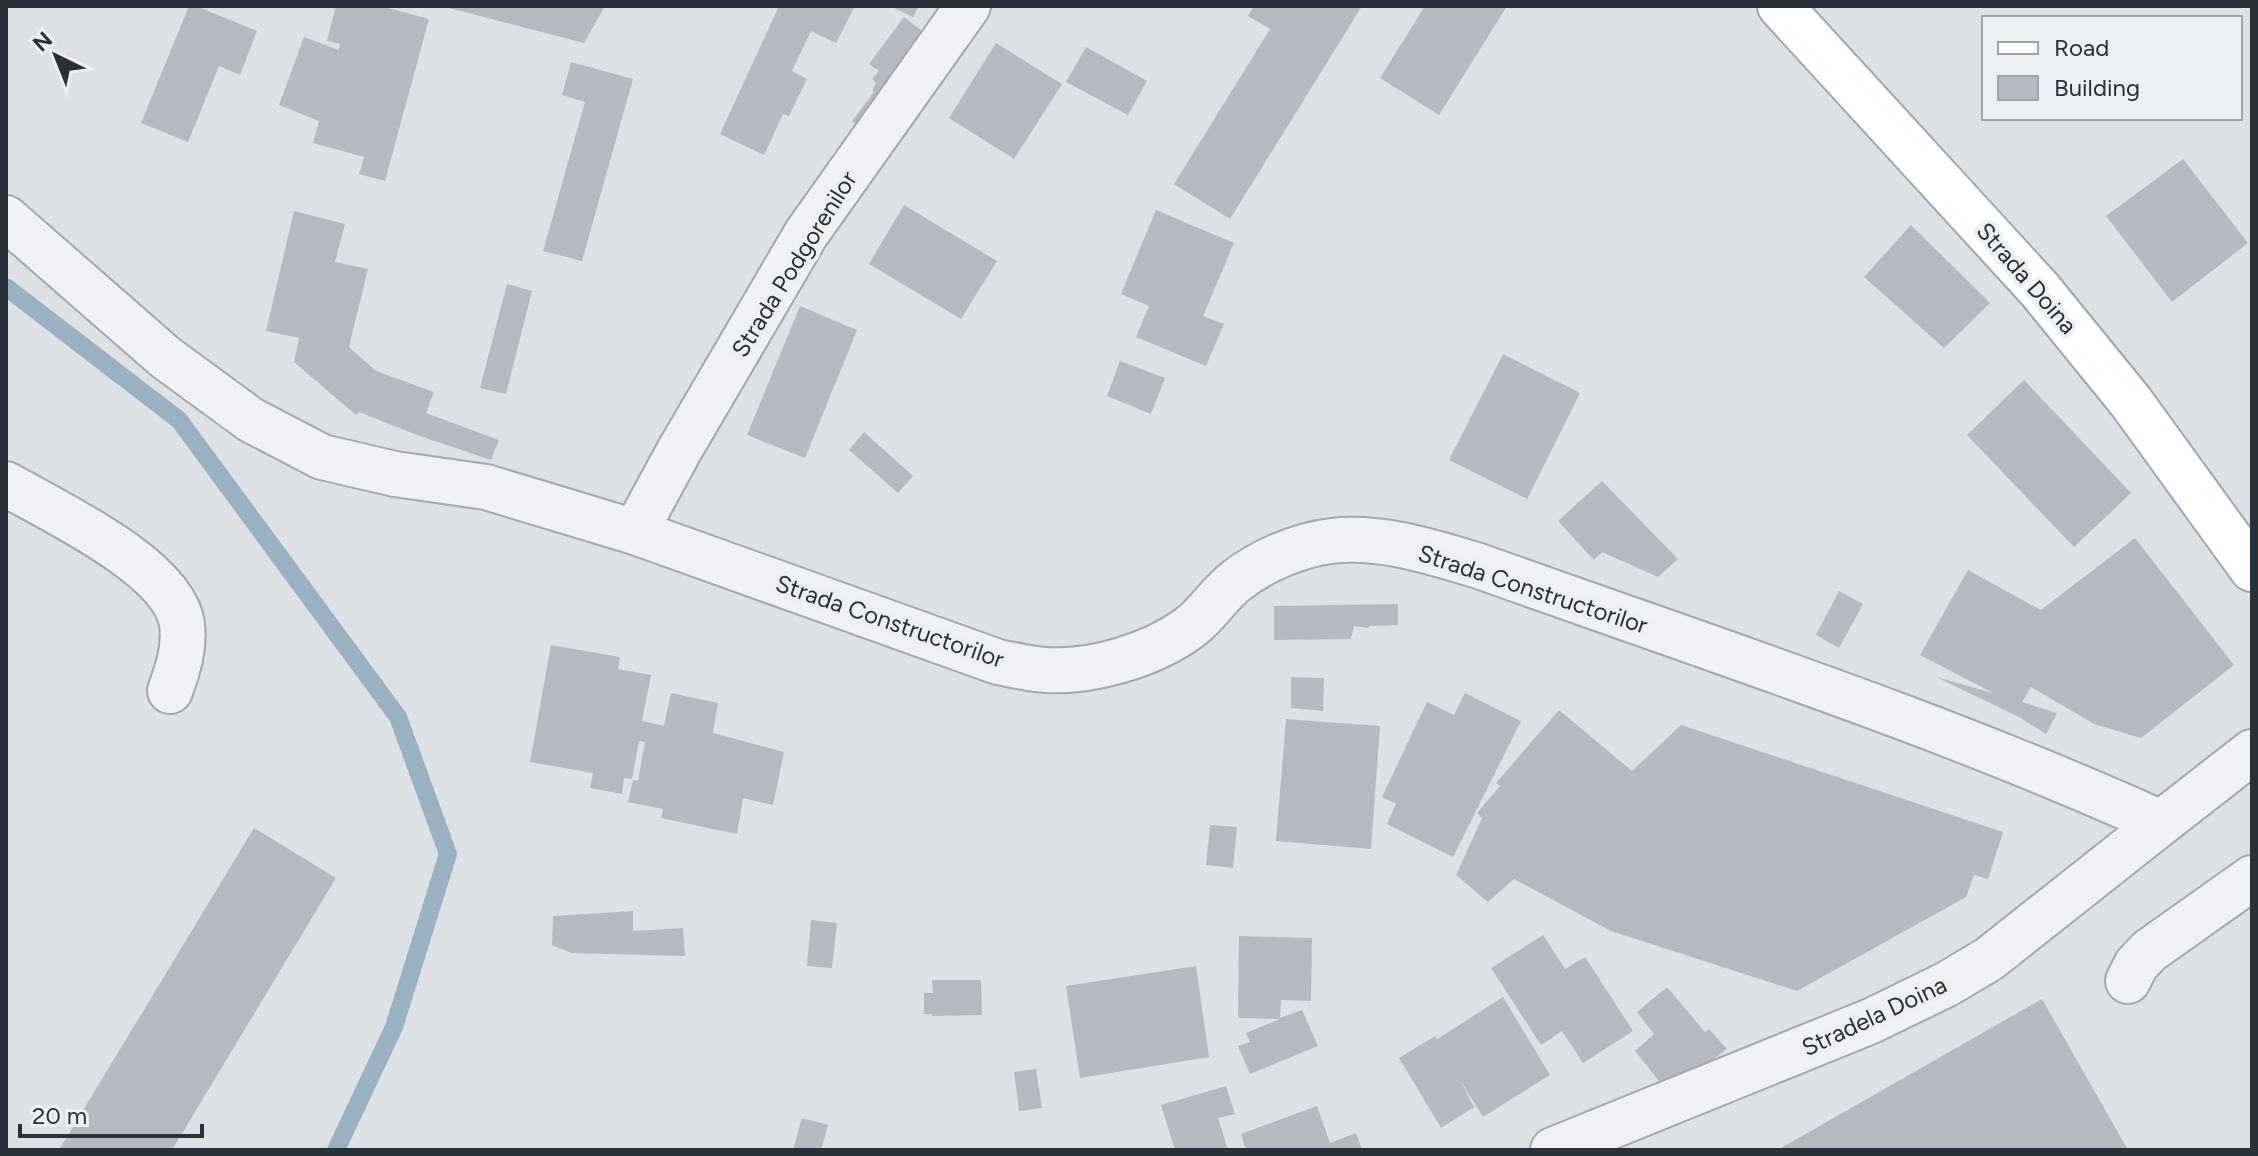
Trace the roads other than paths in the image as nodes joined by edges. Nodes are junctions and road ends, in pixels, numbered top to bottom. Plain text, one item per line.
1 (968, 6) edge
2 (1780, 6) edge
3 (6, 218) edge
4 (6, 484) edge
5 (635, 532) junction
6 (2252, 569) edge
7 (170, 691) dead end
8 (2252, 752) edge
9 (2161, 823) junction
10 (2252, 878) edge
11 (2128, 981) dead end
12 (1553, 1150) edge

1 - 5 street, Strada Podgorenilor
2 - 6 main road, Strada Doina
3 - 5 street, Strada Constructorilor
4 - 7 street
5 - 9 street, Strada Constructorilor
8 - 9 street
9 - 12 street, Stradela Doina
10 - 11 street

